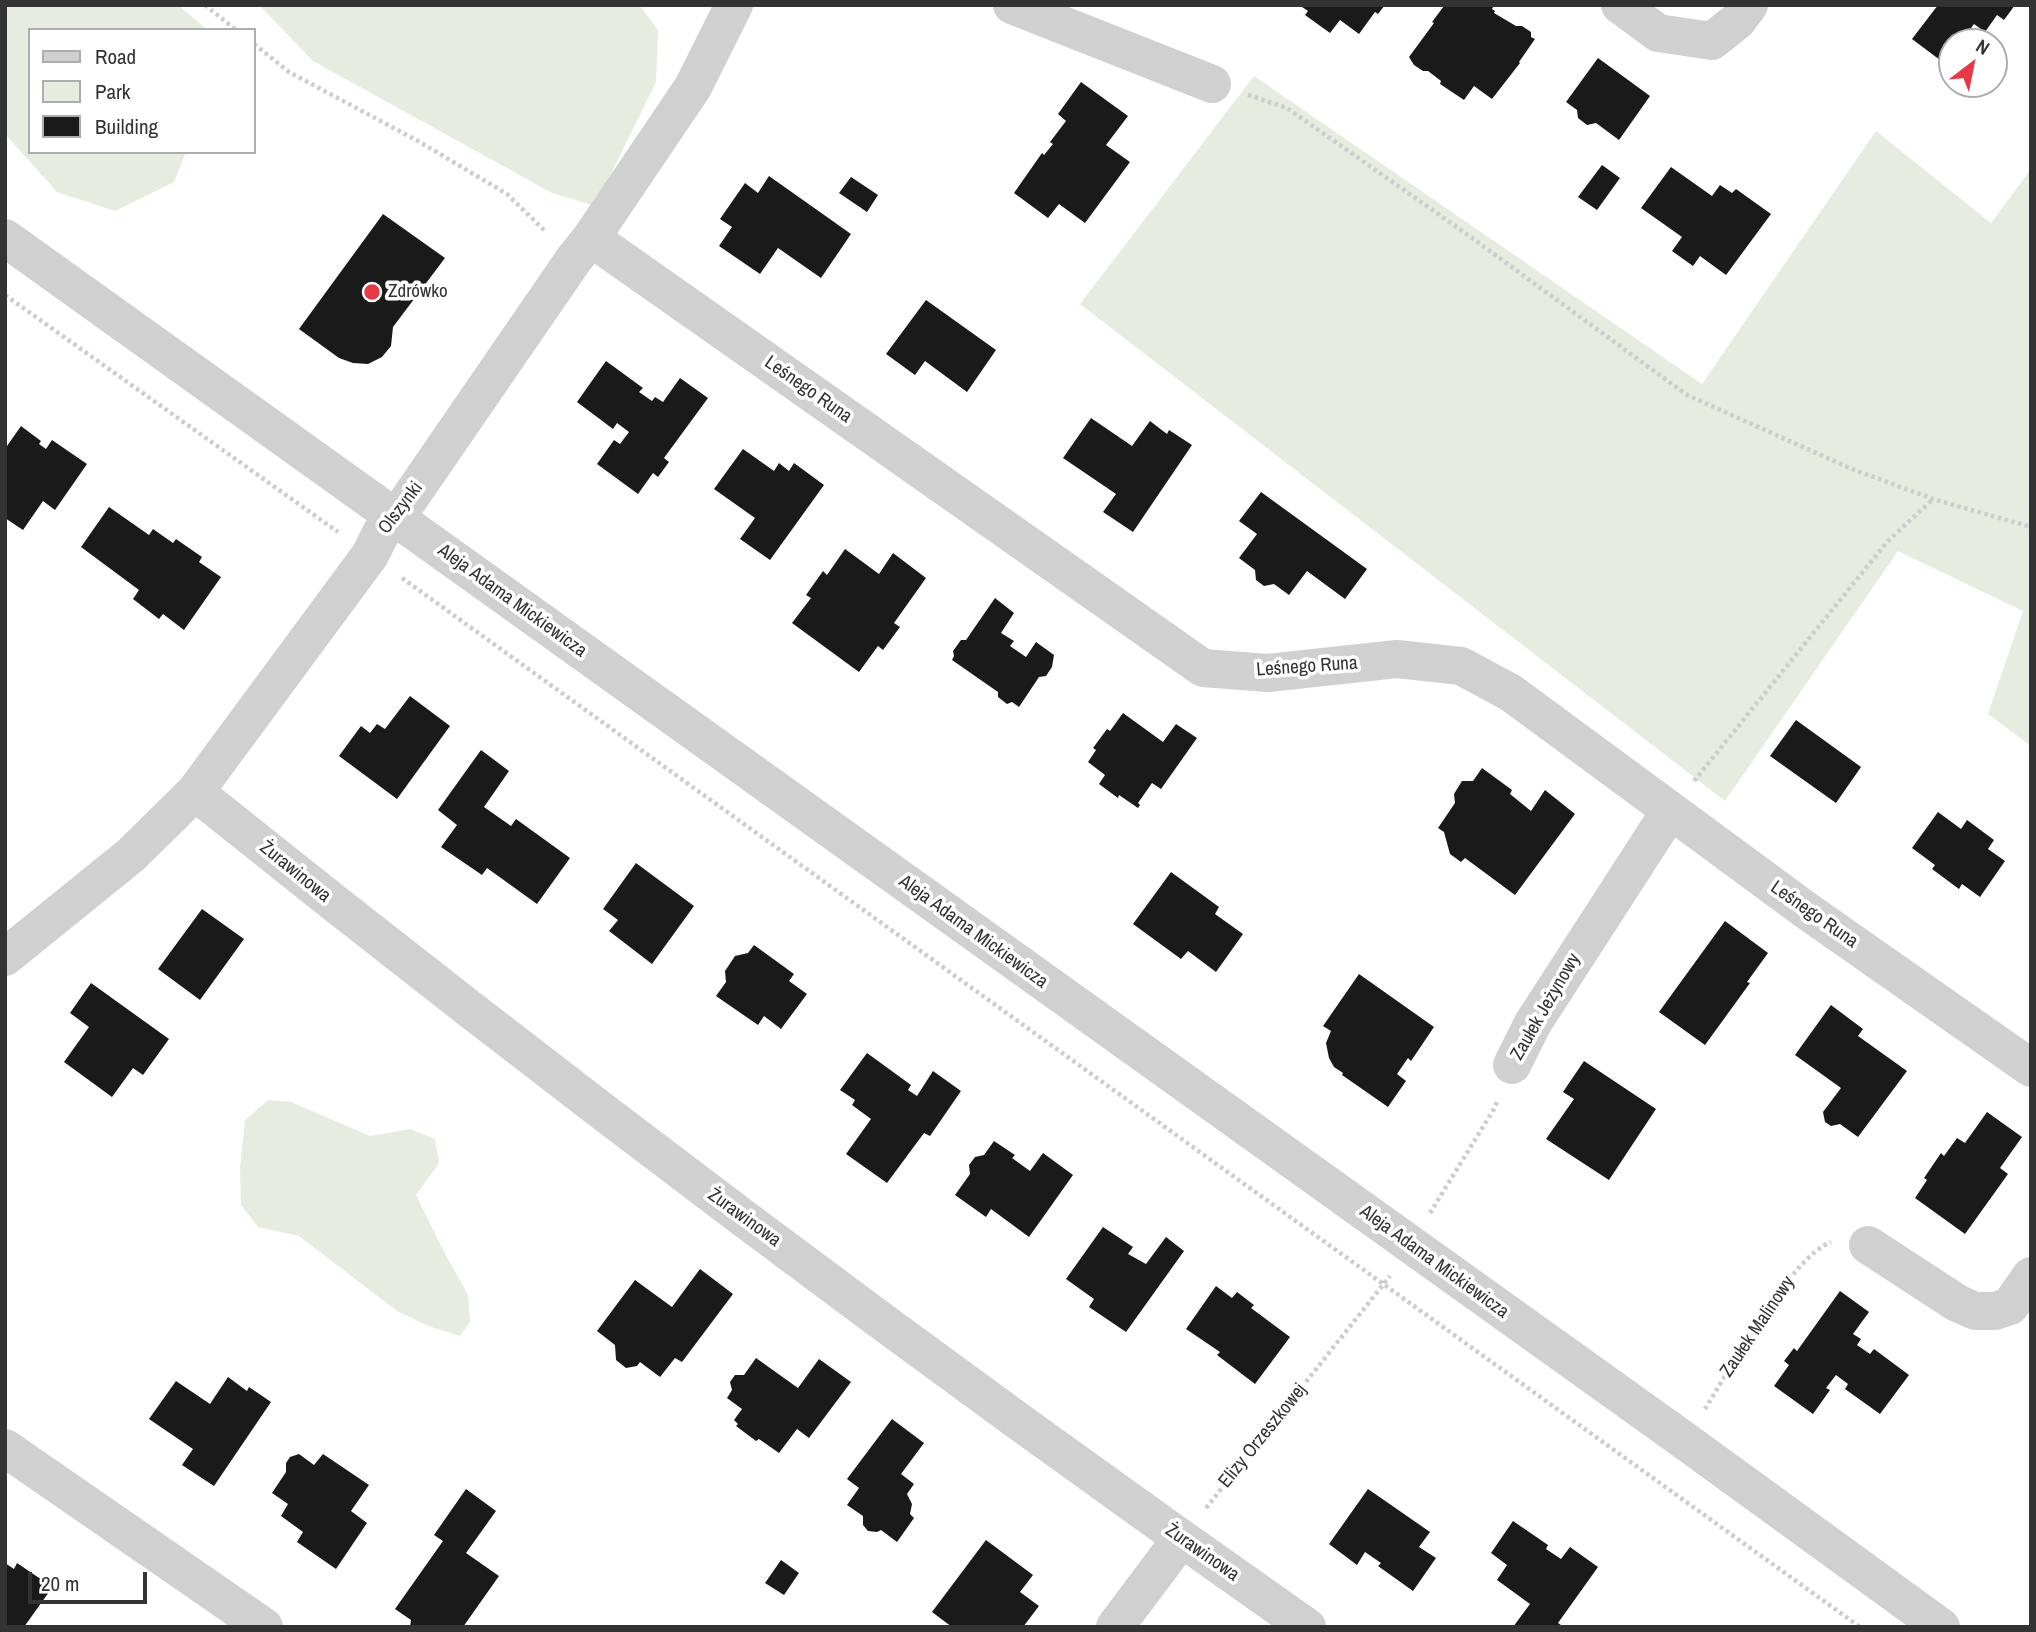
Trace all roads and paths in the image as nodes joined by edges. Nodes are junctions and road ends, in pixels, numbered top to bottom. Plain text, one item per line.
1 (205, 5) edge
2 (734, 5) edge
3 (1012, 5) edge
4 (1620, 5) edge
5 (1749, 5) edge
6 (234, 28) edge
7 (256, 46) edge
8 (1212, 84) joint
9 (5, 238) edge
10 (583, 248) junction
11 (5, 295) edge
12 (1933, 499) junction
13 (396, 518) junction
14 (2031, 527) edge
15 (370, 555) junction
16 (195, 792) junction
17 (1670, 811) junction
18 (5, 957) edge
19 (1512, 1065) joint
20 (2031, 1068) edge
21 (1410, 1245) junction
22 (1868, 1245) joint
23 (2031, 1276) edge
24 (1384, 1284) junction
25 (1685, 1441) junction
26 (5, 1448) edge
27 (1659, 1482) junction
28 (1181, 1539) junction
29 (264, 1627) edge
30 (1115, 1627) edge
31 (1307, 1627) edge
32 (1860, 1627) edge
33 (1941, 1627) edge

1 - 6 path
2 - 10 street, Olszynki
3 - 8 street
4 - 5 street
7 - 10 path
8 - 12 path
9 - 13 street, Aleja Adama Mickiewicza
10 - 13 street, Olszynki
10 - 17 street, Leśnego Runa
11 - 15 path
12 - 14 path
12 - 17 path
13 - 15 street, Olszynki
13 - 21 street, Aleja Adama Mickiewicza
15 - 16 street, Olszynki
15 - 24 path
16 - 18 street, Olszynki
16 - 28 street, Żurawinowa
17 - 19 street, Zaułek Jeżynowy
17 - 20 street, Leśnego Runa
19 - 21 path, Zaułek Jeżynowy
21 - 24 path, Elizy Orzeszkowej
21 - 25 street, Aleja Adama Mickiewicza
22 - 23 street
22 - 25 path, Zaułek Malinowy
24 - 27 path
24 - 28 path, Elizy Orzeszkowej
25 - 27 path, Zaułek Malinowy
25 - 33 street, Aleja Adama Mickiewicza
26 - 29 street
27 - 32 path
28 - 30 street
28 - 31 street, Żurawinowa

